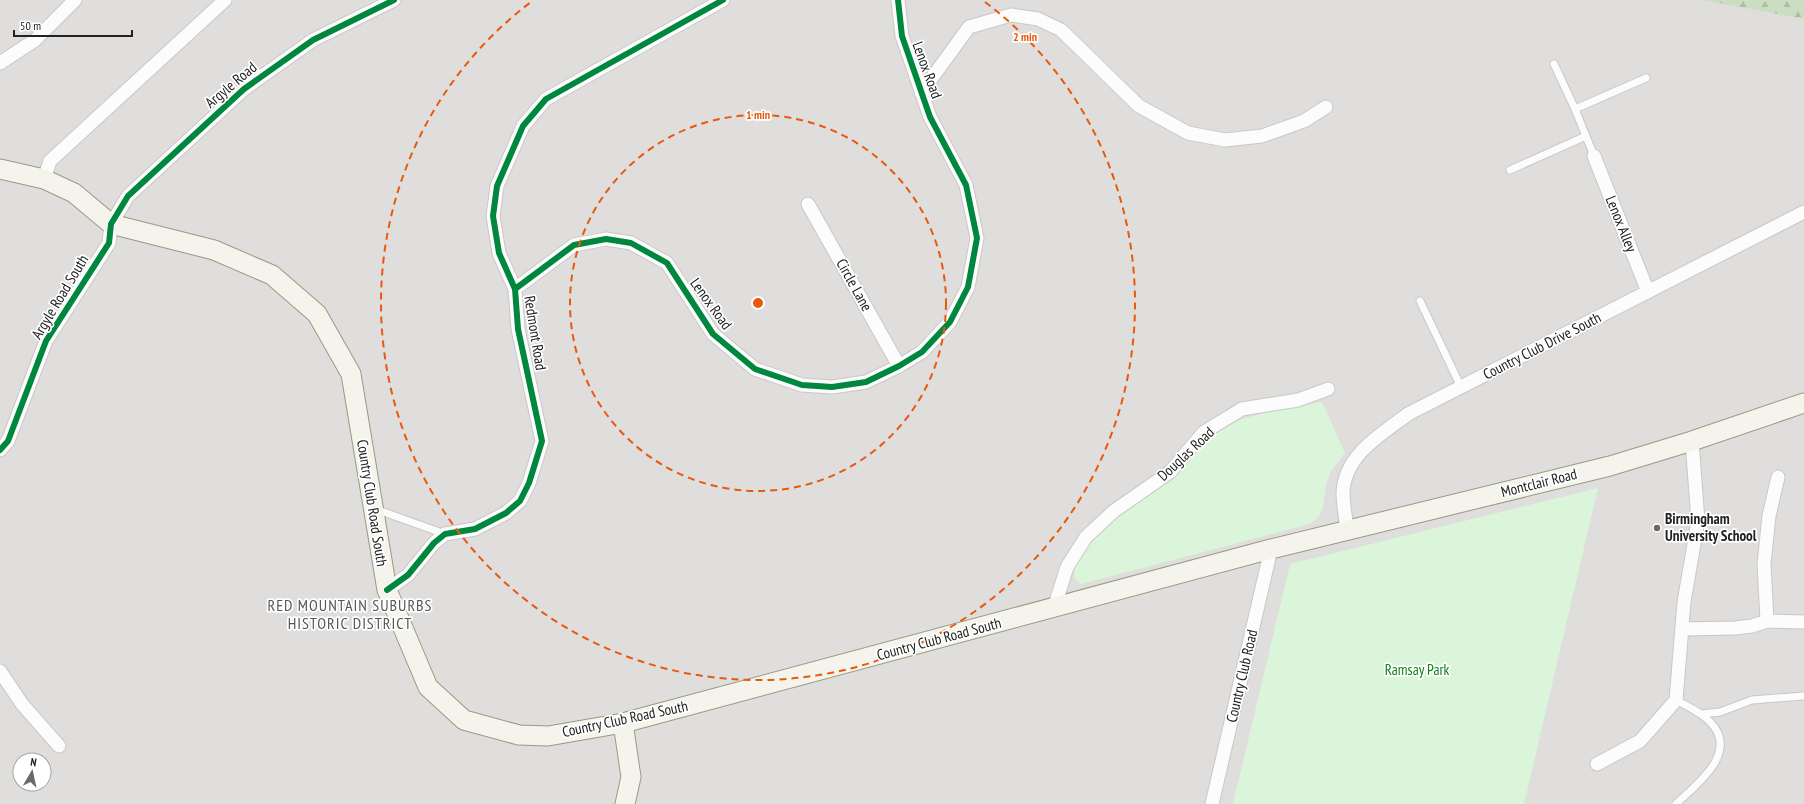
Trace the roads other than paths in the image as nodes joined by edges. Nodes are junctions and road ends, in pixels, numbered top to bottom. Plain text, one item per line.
1 (75, 0) edge
2 (225, 0) edge
3 (394, 0) edge
4 (723, 0) edge
5 (898, 0) edge
6 (0, 63) edge
7 (1554, 64) dead end
8 (1646, 78) dead end
9 (921, 92) junction
10 (1326, 107) dead end
11 (1575, 110) junction
12 (1586, 136) junction
13 (1594, 156) joint
14 (0, 169) edge
15 (1510, 170) dead end
16 (44, 179) junction
17 (808, 204) dead end
18 (1804, 212) edge
19 (111, 224) junction
20 (514, 289) junction
21 (1648, 292) junction
22 (1420, 301) dead end
23 (899, 366) junction
24 (1461, 387) junction
25 (1328, 389) dead end
26 (1804, 402) edge
27 (1692, 441) junction
28 (0, 450) edge
29 (1778, 477) dead end
30 (373, 508) junction
31 (1347, 530) junction
32 (445, 534) junction
33 (1271, 549) junction
34 (387, 590) junction
35 (1054, 608) junction
36 (1767, 621) junction
37 (1804, 622) edge
38 (1682, 629) junction
39 (0, 671) edge
40 (1804, 696) edge
41 (1676, 700) junction
42 (1701, 714) junction
43 (623, 723) junction
44 (59, 746) dead end
45 (1597, 764) dead end
46 (625, 804) edge
47 (1212, 804) edge
48 (1676, 804) edge

1 - 6 street
2 - 16 street
3 - 19 street, Argyle Road
4 - 20 street, Redmont Road
5 - 9 street, Lenox Road
7 - 11 lane
8 - 11 lane
9 - 10 street, Lenox Road
9 - 23 street, Lenox Road
11 - 12 lane
12 - 13 lane
12 - 15 lane
13 - 21 street, Lenox Alley
14 - 16 main road
16 - 19 main road
17 - 23 street, Circle Lane
18 - 21 street, Country Club Drive South
19 - 28 street, Argyle Road South
19 - 30 main road, Country Club Road South
20 - 23 street, Lenox Road
20 - 32 street, Redmont Road
21 - 24 street, Country Club Drive South
22 - 24 lane
24 - 31 street, Country Club Drive South
25 - 35 street, Douglas Road
26 - 27 main road, Montclair Road
27 - 31 main road, Montclair Road
27 - 38 street
29 - 36 street
30 - 32 lane, Redmont Road
30 - 34 main road, Country Club Road South
31 - 33 main road, Montclair Road
32 - 34 street
33 - 35 main road, Country Club Road South
33 - 47 street, Country Club Road
34 - 43 main road, Country Club Road South
35 - 43 main road, Country Club Road South
36 - 37 street
36 - 38 street
38 - 41 street
39 - 44 street
40 - 42 lane
41 - 42 lane
41 - 45 street
42 - 48 lane
43 - 46 main road

